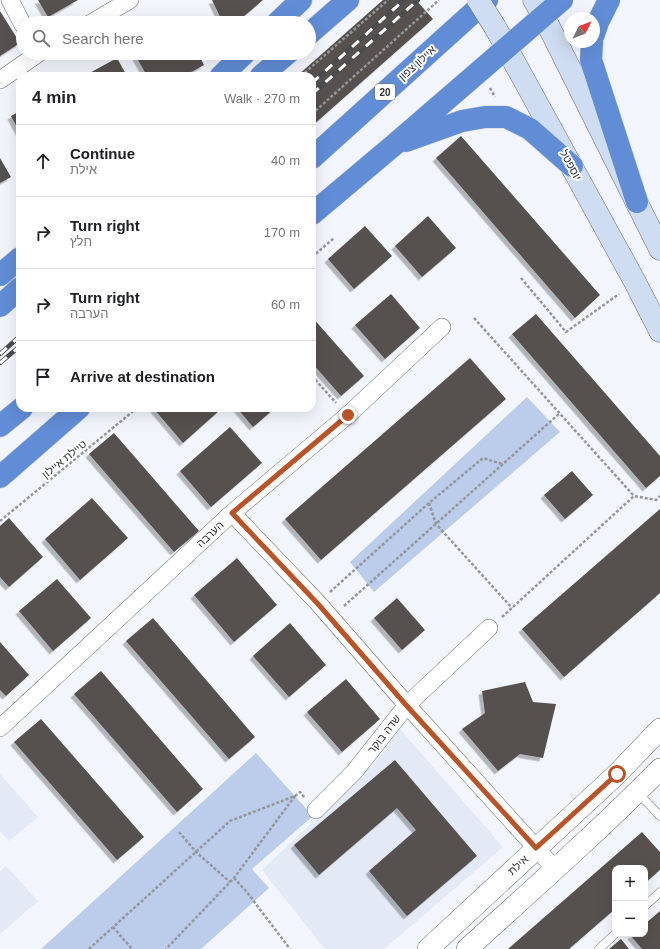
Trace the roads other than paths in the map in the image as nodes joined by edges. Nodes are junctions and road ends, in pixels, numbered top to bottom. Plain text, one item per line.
1 (10, 0) edge
2 (130, 0) edge
3 (301, 0) edge
4 (348, 0) edge
5 (478, 0) edge
6 (487, 0) edge
7 (562, 0) edge
8 (609, 0) edge
9 (539, 8) edge
10 (18, 16) edge
11 (103, 16) edge
12 (284, 16) edge
13 (600, 18) edge
14 (316, 28) edge
15 (507, 48) junction
16 (592, 48) edge
17 (28, 60) edge
18 (238, 60) edge
19 (280, 60) edge
20 (225, 72) edge
21 (266, 72) edge
22 (0, 80) edge
23 (394, 145) junction
24 (316, 154) edge
25 (572, 166) junction
26 (637, 202) junction
27 (316, 211) edge
28 (660, 249) edge
29 (16, 261) edge
30 (0, 275) edge
31 (16, 292) edge
32 (0, 306) edge
33 (442, 327) dead end
34 (660, 331) edge
35 (17, 412) edge
36 (74, 412) edge
37 (0, 426) edge
38 (0, 477) edge
39 (232, 513) junction
40 (489, 628) dead end
41 (406, 705) junction
42 (0, 728) edge
43 (660, 730) edge
44 (660, 769) edge
45 (637, 792) junction
46 (316, 810) dead end
47 (660, 816) edge
48 (536, 848) junction
49 (555, 869) junction
50 (660, 892) edge
51 (648, 903) edge
52 (612, 937) edge
53 (428, 949) edge
54 (467, 949) edge
55 (599, 949) edge

1 - 10 street
2 - 11 street
3 - 12 highway
4 - 14 highway
5 - 15 main road, יוספטל, bridge
6 - 24 highway, איילון צפון / 20
7 - 9 highway
8 - 13 highway
9 - 15 highway
9 - 26 main road
15 - 23 highway
15 - 25 main road, יוספטל
16 - 26 highway
17 - 22 street
18 - 20 highway
19 - 21 highway
23 - 25 highway
23 - 27 highway
25 - 34 main road, יוספטל
26 - 28 main road
29 - 30 highway
31 - 32 highway
33 - 39 street, הערבה
35 - 37 highway
36 - 38 highway
39 - 41 street
39 - 42 street, הערבה
40 - 41 street, שדה בוקר
41 - 46 street, שדה בוקר
41 - 48 street
43 - 48 street, אילת
44 - 45 street
45 - 47 lane
45 - 49 street
48 - 49 street
48 - 53 street, אילת
49 - 54 street
50 - 51 lane
52 - 55 lane

